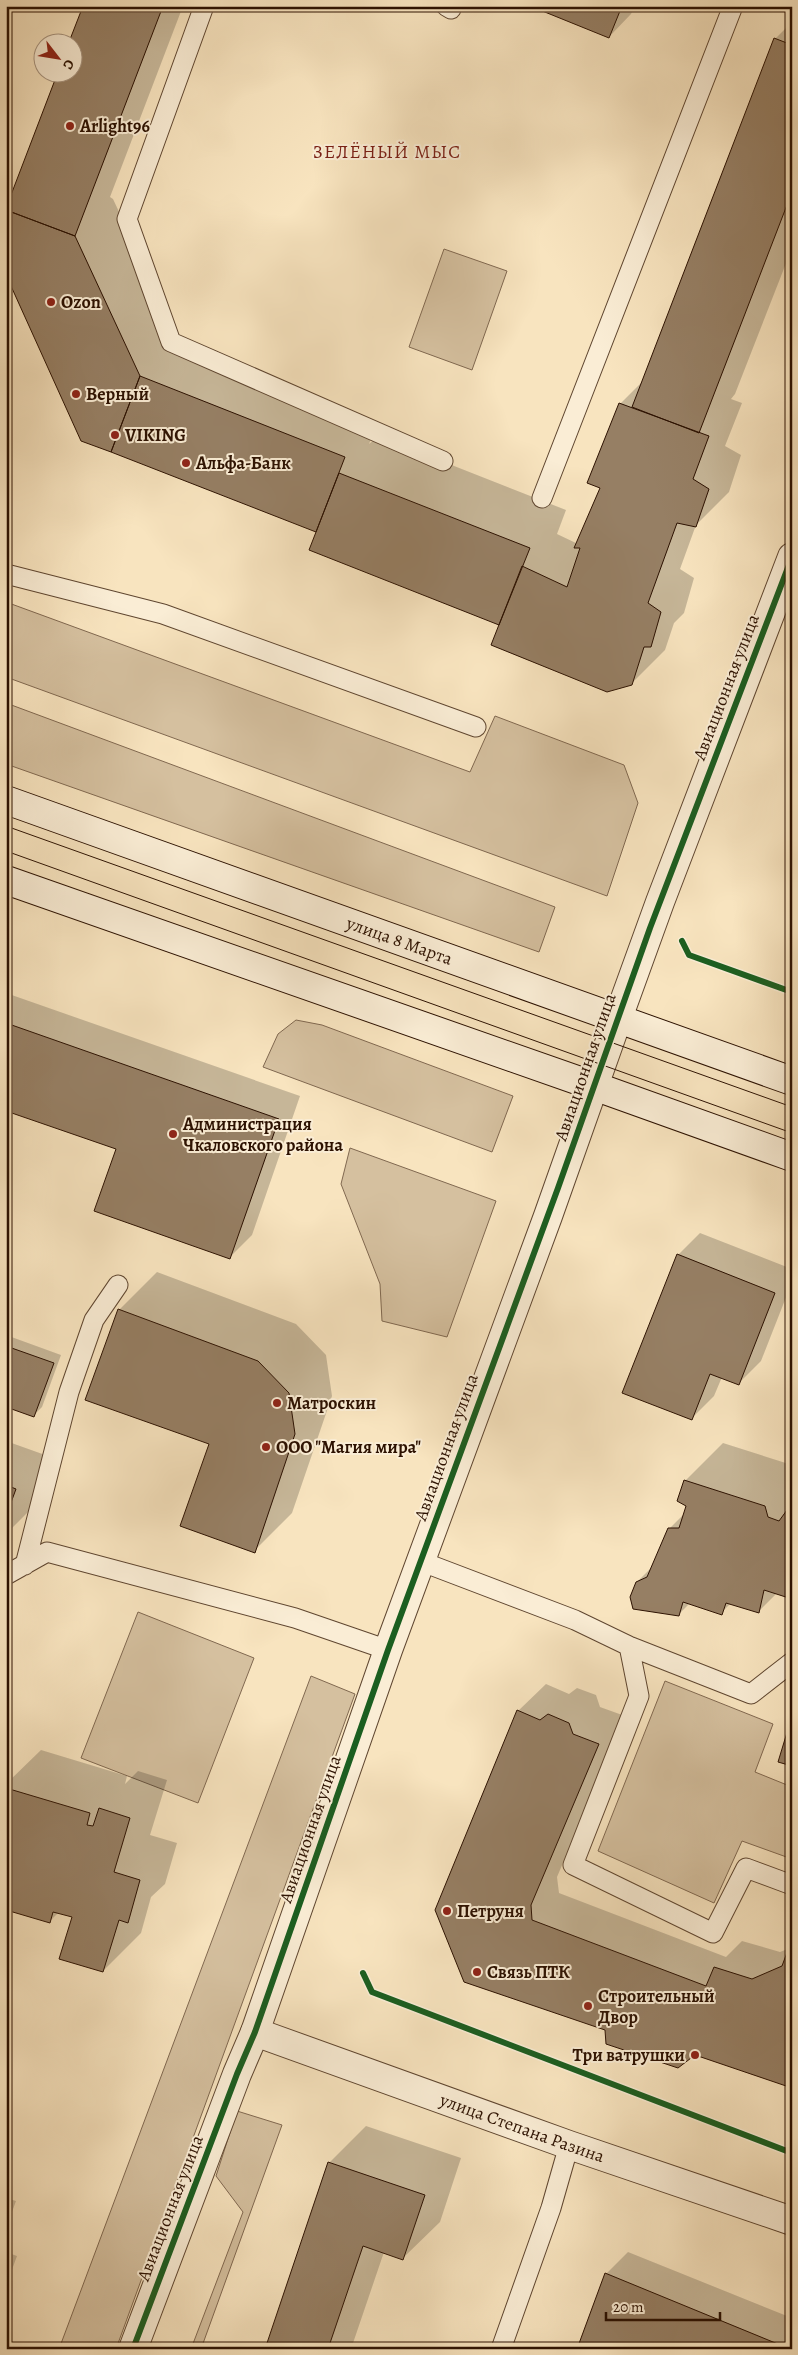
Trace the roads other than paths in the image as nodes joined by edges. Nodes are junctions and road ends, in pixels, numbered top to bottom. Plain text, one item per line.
1 (204, 6) edge
2 (446, 6) edge
3 (452, 6) edge
4 (733, 6) edge
5 (443, 461) dead end
6 (542, 498) dead end
7 (792, 557) edge
8 (6, 574) edge
9 (476, 727) dead end
10 (6, 800) edge
11 (6, 880) edge
12 (618, 1018) junction
13 (792, 1081) edge
14 (594, 1086) junction
15 (792, 1157) edge
16 (118, 1285) dead end
17 (420, 1561) junction
18 (25, 1565) junction
19 (6, 1575) edge
20 (629, 1646) junction
21 (388, 1650) junction
22 (792, 1662) edge
23 (792, 1885) edge
24 (255, 2032) junction
25 (569, 2145) junction
26 (792, 2221) edge
27 (134, 2349) edge
28 (501, 2349) edge

1 - 5 lane
2 - 3 lane
4 - 6 lane
7 - 12 street, Авиационная улица
8 - 9 lane
10 - 12 street, улица 8 Марта
11 - 14 street
12 - 13 street, улица 8 Марта
12 - 14 street, Авиационная улица
14 - 15 street
14 - 17 street, Авиационная улица
16 - 18 lane
17 - 20 lane
17 - 21 street, Авиационная улица
18 - 19 lane
18 - 21 lane
20 - 22 lane
20 - 23 lane
21 - 24 street, Авиационная улица
24 - 25 street, улица Степана Разина
24 - 27 street, Авиационная улица
25 - 26 street, улица Степана Разина
25 - 28 lane

